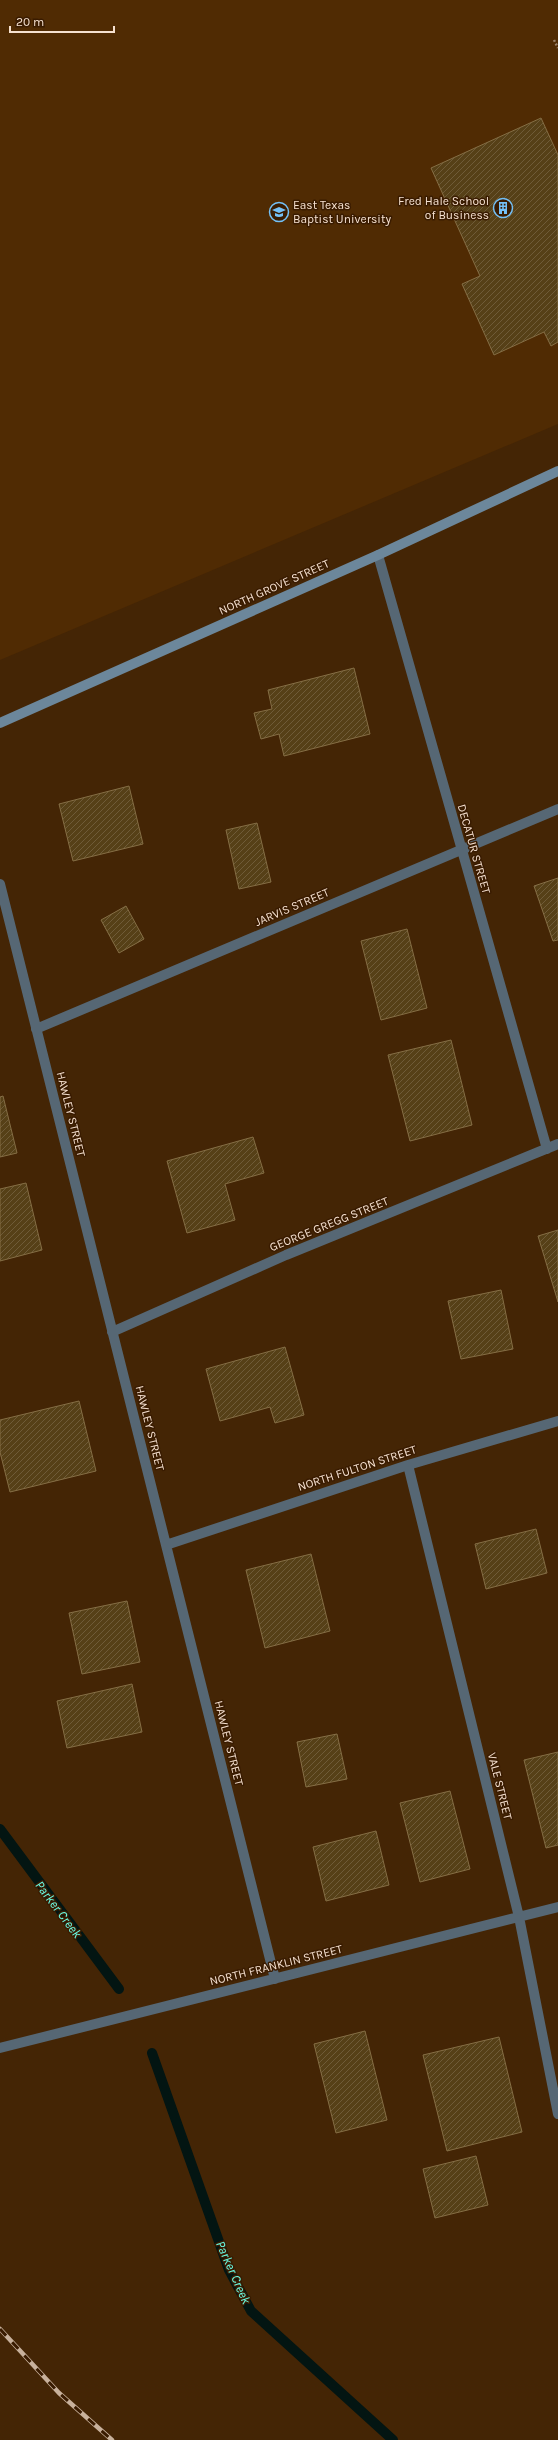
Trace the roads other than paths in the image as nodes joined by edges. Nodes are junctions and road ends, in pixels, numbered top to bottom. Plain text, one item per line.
1 (558, 471) edge
2 (378, 555) junction
3 (0, 723) edge
4 (558, 809) edge
5 (460, 850) junction
6 (0, 884) edge
7 (36, 1029) junction
8 (558, 1144) edge
9 (547, 1149) junction
10 (112, 1332) junction
11 (558, 1421) edge
12 (408, 1465) junction
13 (166, 1545) junction
14 (558, 1907) edge
15 (519, 1917) junction
16 (275, 1979) junction
17 (0, 2048) edge
18 (558, 2114) edge

1 - 2 main road, NORTH GROVE STREET
2 - 3 main road, NORTH GROVE STREET
2 - 5 street, DECATUR STREET
4 - 5 street, JARVIS STREET
5 - 7 street, JARVIS STREET
5 - 9 street, DECATUR STREET
6 - 7 street, HAWLEY STREET
7 - 10 street, HAWLEY STREET
8 - 9 street, GEORGE GREGG STREET
9 - 10 street, GEORGE GREGG STREET
10 - 13 street, HAWLEY STREET
11 - 12 street, NORTH FULTON STREET
12 - 13 street, NORTH FULTON STREET
12 - 15 street, VALE STREET
13 - 16 street, HAWLEY STREET
14 - 15 street, NORTH FRANKLIN STREET
15 - 16 street, NORTH FRANKLIN STREET
15 - 18 street, VALE STREET
16 - 17 street, NORTH FRANKLIN STREET

